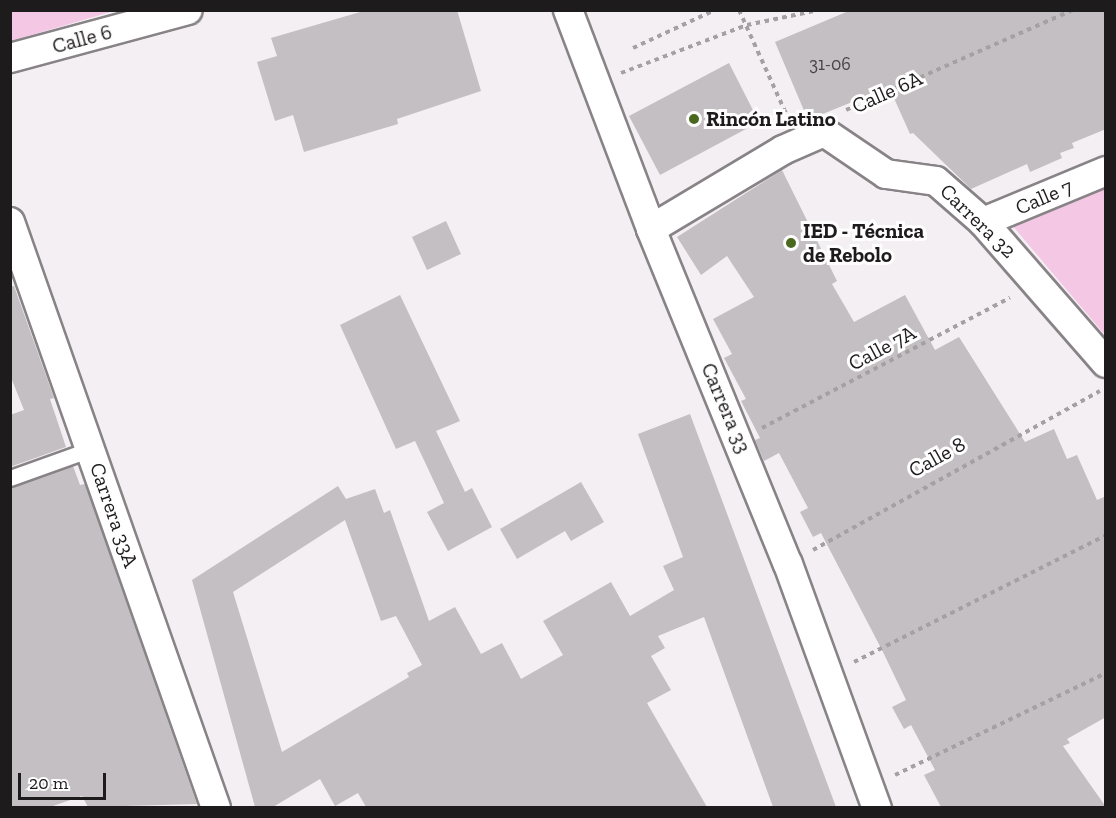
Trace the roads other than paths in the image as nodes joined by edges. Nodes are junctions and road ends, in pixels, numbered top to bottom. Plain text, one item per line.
1 (188, 10) edge
2 (568, 10) edge
3 (10, 58) edge
4 (1106, 171) edge
5 (10, 222) edge
6 (983, 222) junction
7 (651, 229) junction
8 (1106, 363) edge
9 (91, 449) junction
10 (10, 478) edge
11 (873, 797) edge
12 (216, 807) edge

1 - 3 street, Calle 6
2 - 7 street, Carrera 33
4 - 6 street, Calle 7
5 - 9 street, Carrera 33A
6 - 7 street, Carrera 32
6 - 8 street, Carrera 32
7 - 11 street, Carrera 33
9 - 10 lane
9 - 12 street, Carrera 33A

